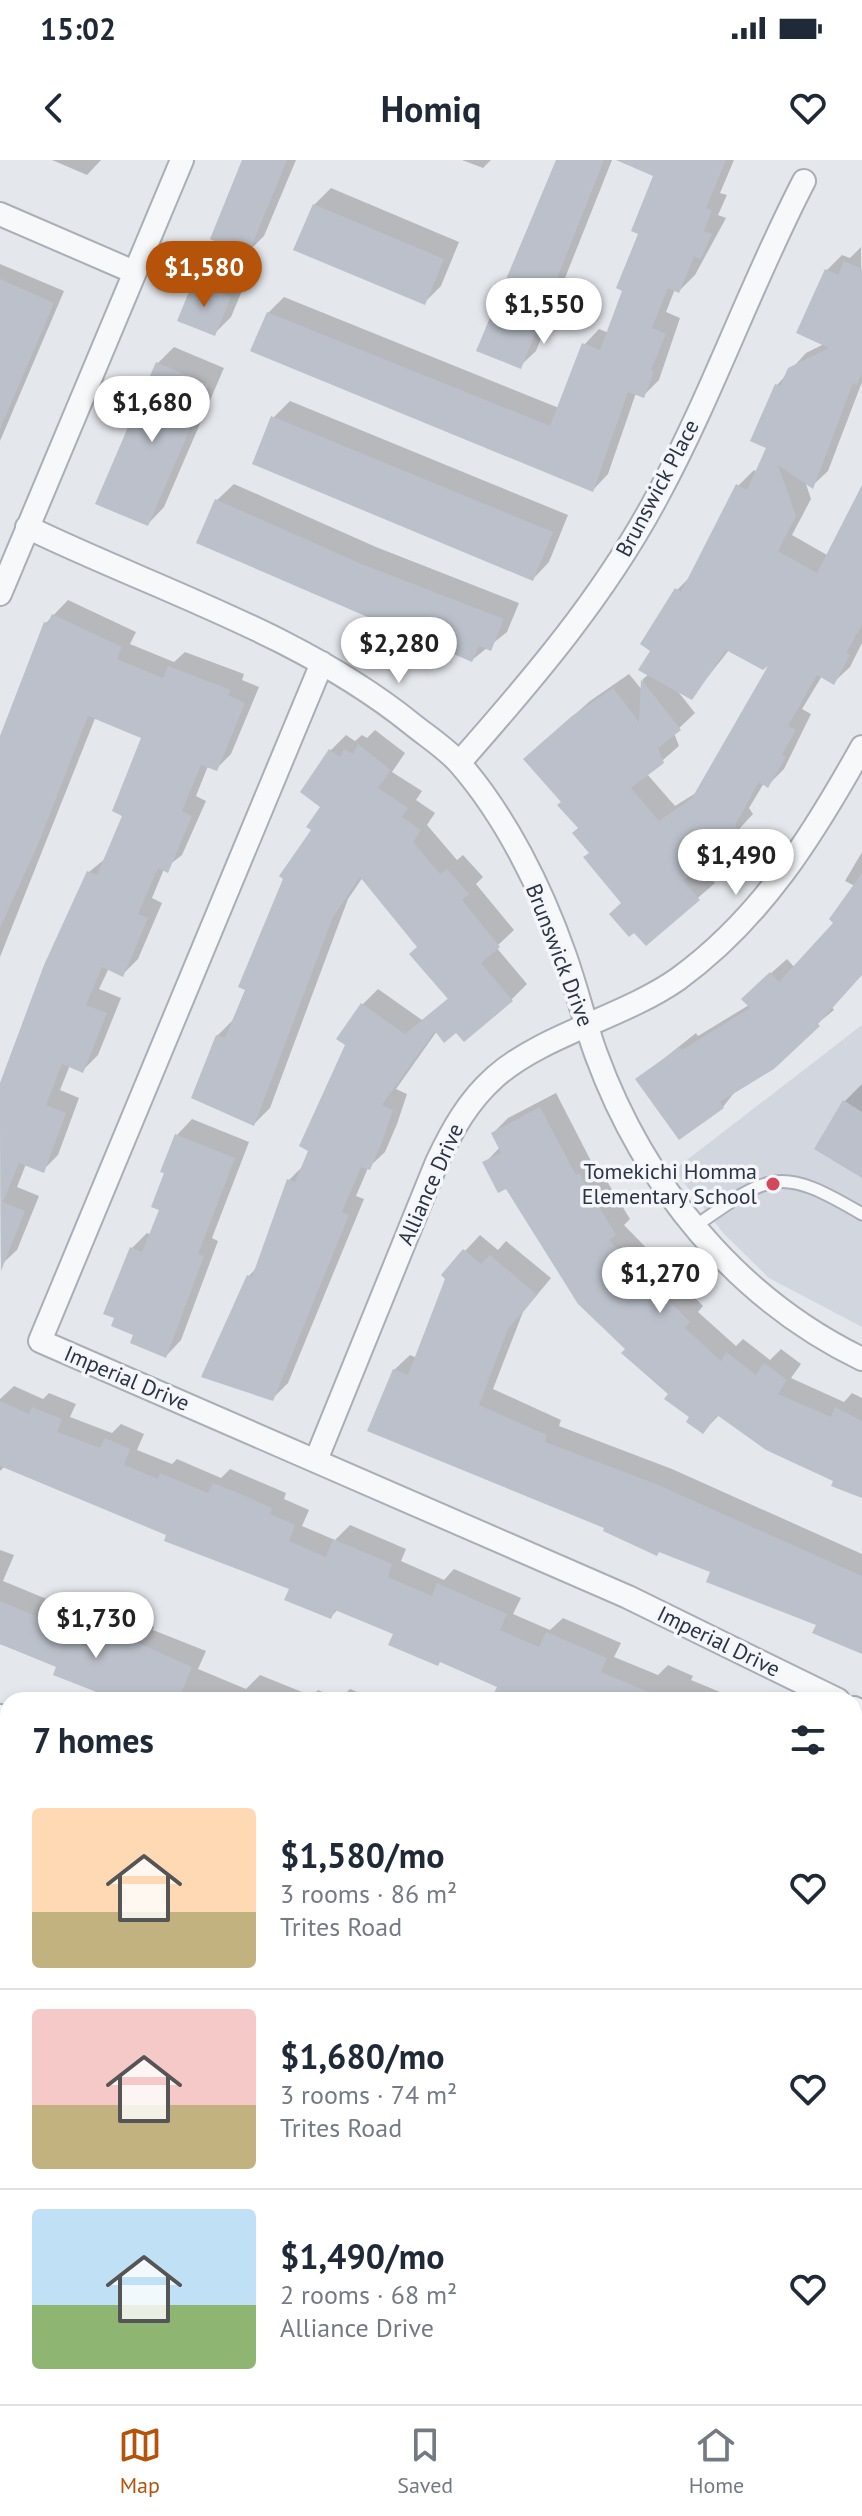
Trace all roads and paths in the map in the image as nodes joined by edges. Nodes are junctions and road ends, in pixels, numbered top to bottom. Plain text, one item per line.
1 (182, 160) edge
2 (804, 181) dead end
3 (0, 214) edge
4 (134, 272) junction
5 (27, 527) junction
6 (0, 594) edge
7 (322, 663) junction
8 (862, 747) edge
9 (459, 763) junction
10 (587, 1027) junction
11 (862, 1214) edge
12 (694, 1227) junction
13 (862, 1359) edge
14 (316, 1460) junction
15 (822, 1692) edge

1 - 4 street
2 - 9 street, Brunswick Place
3 - 4 street
4 - 5 street
5 - 6 street
5 - 7 street, Brunswick Drive
7 - 9 street, Brunswick Drive
7 - 14 street, Imperial Drive
8 - 10 street, Alliance Drive
9 - 10 street, Brunswick Drive
10 - 12 street, Brunswick Drive
10 - 14 street, Alliance Drive
11 - 12 lane
12 - 13 street, Brunswick Drive
14 - 15 street, Imperial Drive

